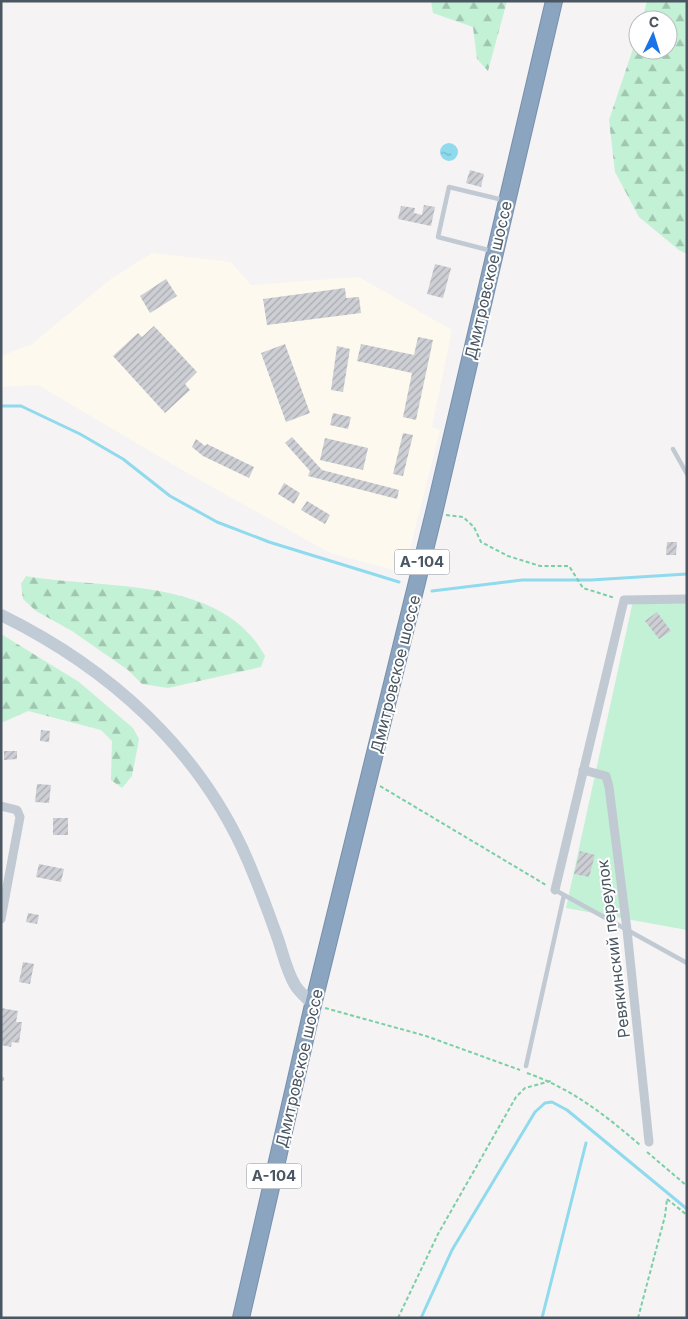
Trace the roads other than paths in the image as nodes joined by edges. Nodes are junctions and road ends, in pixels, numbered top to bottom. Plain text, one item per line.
1 (554, 1) edge
2 (507, 201) junction
3 (494, 251) junction
4 (673, 449) dead end
5 (687, 474) edge
6 (687, 599) edge
7 (1, 615) edge
8 (583, 770) junction
9 (1, 806) edge
10 (555, 890) joint
11 (564, 895) junction
12 (1, 920) edge
13 (627, 930) junction
14 (687, 963) edge
15 (313, 1005) junction
16 (526, 1066) dead end
17 (649, 1142) dead end
18 (241, 1318) edge

1 - 2 highway, Дмитровское шоссе / А-104
2 - 3 highway, Дмитровское шоссе / А-104
2 - 3 lane
3 - 15 highway, Дмитровское шоссе / А-104
4 - 5 lane
6 - 8 street
7 - 15 street
8 - 10 street
8 - 13 street, Ревякинский переулок
9 - 12 street
10 - 11 lane
11 - 13 lane
11 - 16 lane
13 - 14 lane
13 - 17 street, Ревякинский переулок
15 - 18 highway, Дмитровское шоссе / А-104

